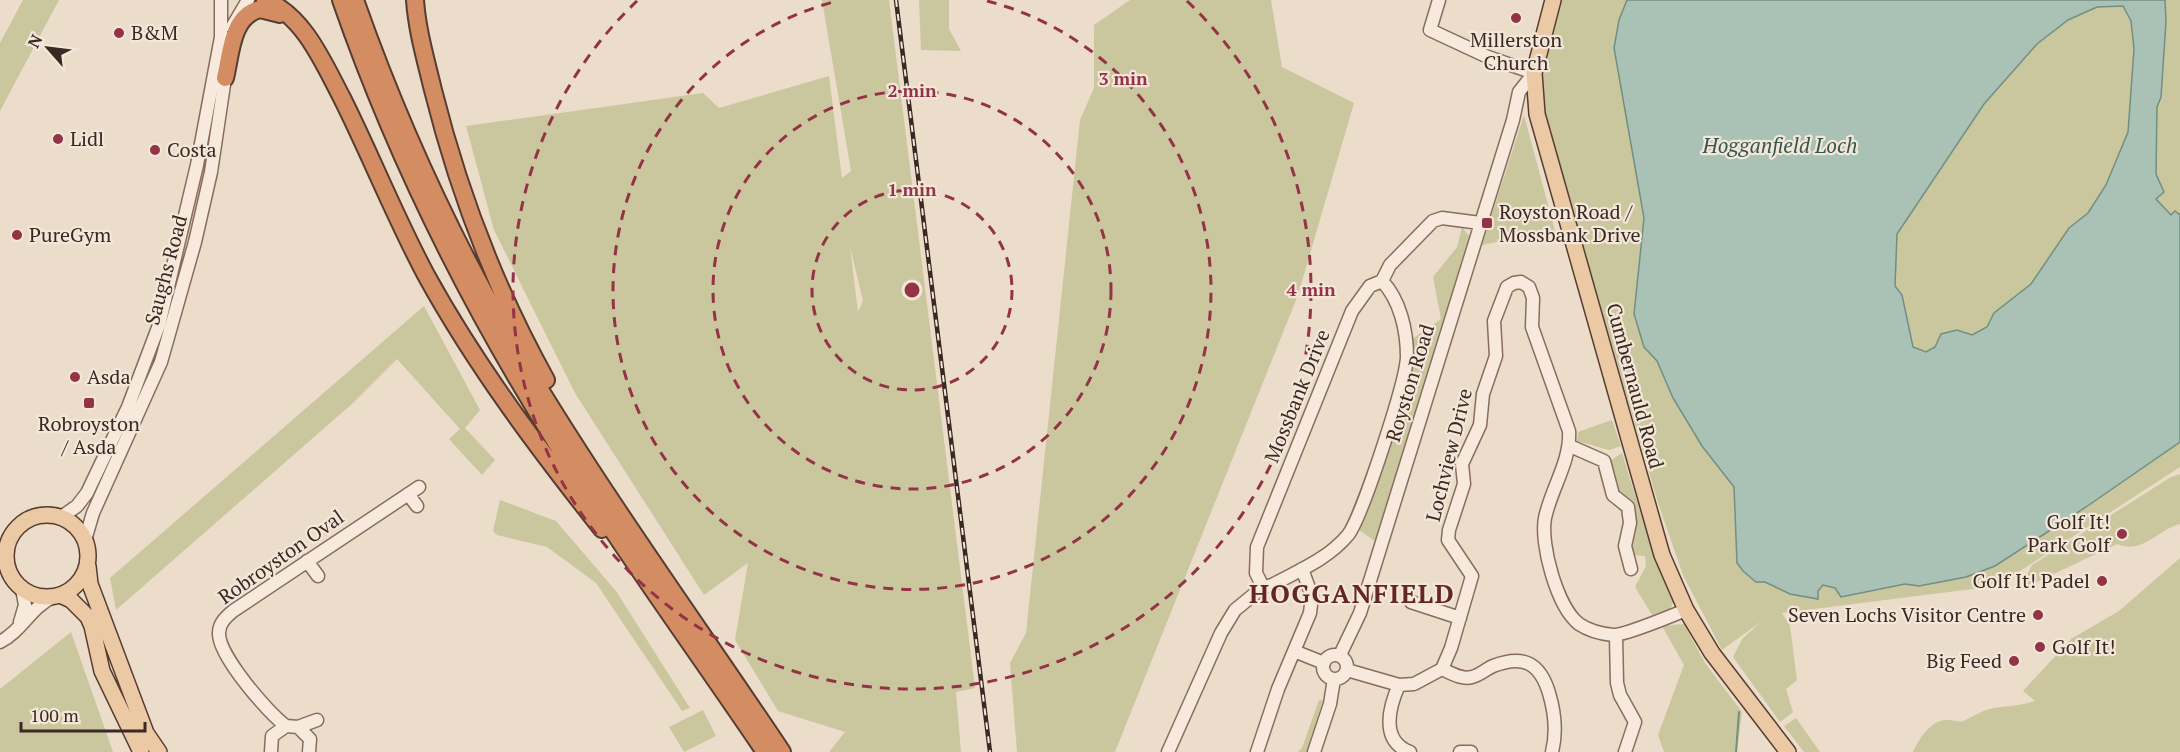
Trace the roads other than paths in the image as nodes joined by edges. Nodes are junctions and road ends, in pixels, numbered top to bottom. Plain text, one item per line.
1 (222, 0) edge
2 (248, 0) edge
3 (265, 0) edge
4 (341, 0) edge
5 (355, 0) edge
6 (415, 0) edge
7 (1439, 0) edge
8 (1553, 0) edge
9 (302, 30) junction
10 (1534, 72) junction
11 (225, 78) junction
12 (1534, 96) junction
13 (1513, 120) junction
14 (1479, 223) junction
15 (1382, 281) junction
16 (1570, 446) junction
17 (417, 506) dead end
18 (60, 518) junction
19 (6, 540) edge
20 (85, 540) junction
21 (307, 561) junction
22 (87, 563) junction
23 (1302, 569) junction
24 (1631, 569) dead end
25 (0, 573) edge
26 (318, 576) dead end
27 (668, 584) junction
28 (20, 587) junction
29 (1263, 587) junction
30 (56, 596) junction
31 (1411, 602) dead end
32 (1686, 610) junction
33 (1460, 618) junction
34 (18, 629) junction
35 (1616, 636) junction
36 (0, 642) edge
37 (693, 646) junction
38 (1294, 651) junction
39 (1340, 655) junction
40 (1324, 663) junction
41 (1442, 669) junction
42 (1347, 670) junction
43 (1334, 679) junction
44 (1399, 685) junction
45 (266, 710) junction
46 (292, 726) junction
47 (271, 743) edge
48 (141, 752) edge
49 (159, 752) edge
50 (260, 752) edge
51 (309, 752) edge
52 (765, 752) edge
53 (782, 752) edge
54 (1168, 752) edge
55 (1257, 752) edge
56 (1314, 752) edge
57 (1410, 752) edge
58 (1460, 752) edge
59 (1472, 752) edge
60 (1552, 752) edge
61 (1625, 752) edge
62 (1788, 752) edge

1 - 18 street, Saughs Road
2 - 11 street, Saughs Road
3 - 9 highway
4 - 37 highway
5 - 27 highway
6 - 27 highway
7 - 10 street
8 - 10 main road, Cumbernauld Road
9 - 11 highway
9 - 37 highway
10 - 12 main road, Cumbernauld Road
10 - 13 street, Royston Road
11 - 20 street, Saughs Road
12 - 13 street, Royston Road
12 - 32 main road, Cumbernauld Road
13 - 14 street, Royston Road
14 - 15 street, Mossbank Drive
14 - 39 street, Royston Road
15 - 23 street
15 - 29 street, Mossbank Drive
16 - 24 street
16 - 33 street, Lochview Drive
16 - 35 street
17 - 21 street, Robroyston Oval
18 - 19 main road
18 - 20 main road
19 - 28 main road
20 - 22 main road
21 - 26 street
21 - 45 street, Robroyston Oval
22 - 30 main road
22 - 49 main road
23 - 29 street
23 - 38 street
25 - 28 main road
27 - 53 highway
28 - 30 main road
28 - 34 street
29 - 54 street
30 - 34 street
30 - 48 main road
31 - 33 street
32 - 35 street
32 - 62 main road, Cumbernauld Road
33 - 41 street, Lochview Drive
34 - 36 street
35 - 61 street
37 - 52 highway
38 - 40 street
38 - 55 street
39 - 40 street
39 - 42 street
40 - 43 street
41 - 44 street
41 - 60 street
42 - 43 street
42 - 44 street
43 - 56 street
44 - 57 street
45 - 46 street
45 - 47 street
46 - 47 street
46 - 51 street
47 - 50 street
58 - 59 street

